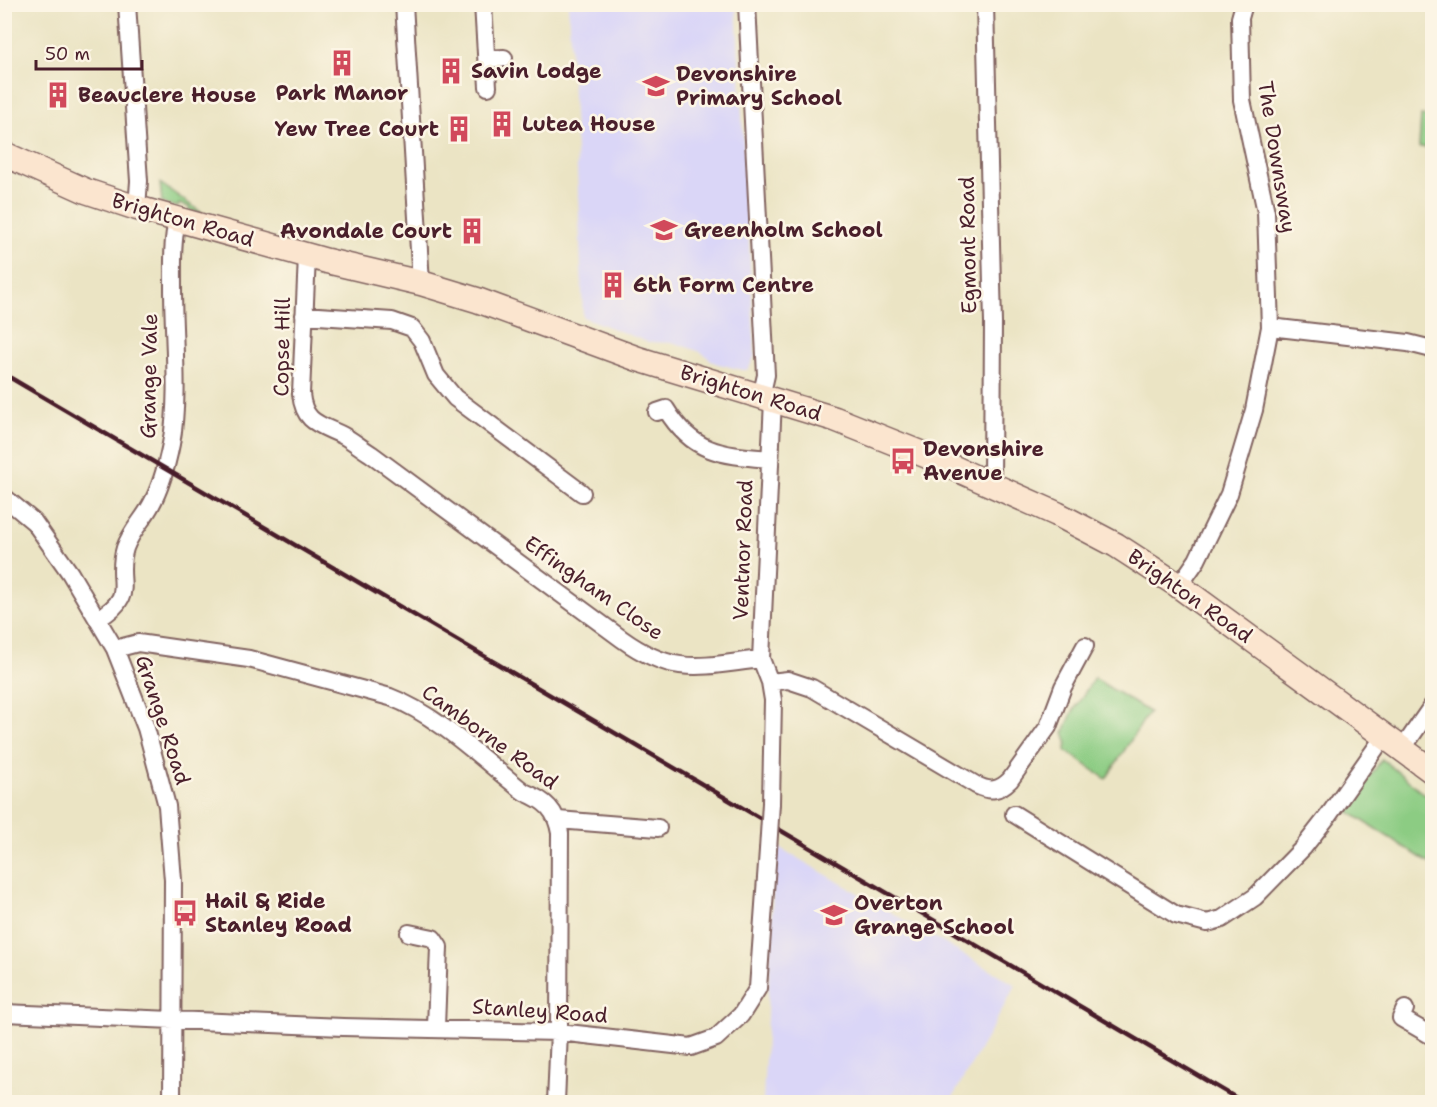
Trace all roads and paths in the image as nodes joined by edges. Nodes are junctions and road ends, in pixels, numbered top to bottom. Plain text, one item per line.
1 (127, 4) edge
2 (404, 4) edge
3 (483, 4) edge
4 (747, 4) edge
5 (985, 4) edge
6 (1244, 4) edge
7 (488, 87) dead end
8 (4, 154) edge
9 (137, 208) junction
10 (177, 220) junction
11 (307, 256) junction
12 (421, 283) junction
13 (304, 315) junction
14 (1270, 327) junction
15 (1432, 349) edge
16 (767, 399) junction
17 (657, 412) dead end
18 (361, 451) joint
19 (770, 459) junction
20 (992, 484) junction
21 (582, 493) dead end
22 (4, 497) edge
23 (1179, 586) junction
24 (98, 619) junction
25 (1085, 646) dead end
26 (115, 649) junction
27 (761, 659) junction
28 (770, 682) junction
29 (773, 700) joint
30 (1432, 706) edge
31 (1394, 741) junction
32 (1432, 771) edge
33 (1014, 814) dead end
34 (558, 820) junction
35 (658, 828) dead end
36 (410, 933) dead end
37 (1406, 1009) dead end
38 (4, 1013) edge
39 (173, 1018) junction
40 (436, 1027) junction
41 (559, 1032) junction
42 (1432, 1036) edge
43 (172, 1102) edge
44 (556, 1102) edge

1 - 9 street
2 - 12 street
3 - 7 street
4 - 16 street
5 - 20 street, Egmont Road
6 - 14 street, The Downsway
8 - 9 main road, Brighton Road
9 - 10 main road, Brighton Road
10 - 11 main road, Brighton Road
10 - 24 street, Grange Vale
11 - 12 main road, Brighton Road
11 - 13 street, Copse Hill
12 - 16 main road, Brighton Road
13 - 18 street, Copse Hill
13 - 21 street
14 - 15 street
14 - 23 street, The Downsway
16 - 19 street, Ventnor Road
16 - 20 main road, Brighton Road
17 - 19 street
18 - 27 street, Effingham Close
19 - 27 street, Ventnor Road
20 - 23 main road, Brighton Road
22 - 24 street, Grange Road
23 - 31 main road, Brighton Road
24 - 26 street, Grange Road
25 - 28 street
26 - 34 street, Camborne Road
26 - 39 street, Grange Road
27 - 28 street, Ventnor Road
28 - 29 street, Ventnor Road
29 - 41 street, Stanley Road, bridge
30 - 31 street
31 - 32 main road, Brighton Road
31 - 33 street
34 - 35 street
34 - 41 street, Camborne Road
36 - 40 street
37 - 42 street
38 - 39 street, Stanley Road
39 - 40 street, Stanley Road
39 - 43 street, Grange Road
40 - 41 street, Stanley Road
41 - 44 street, Camborne Road

